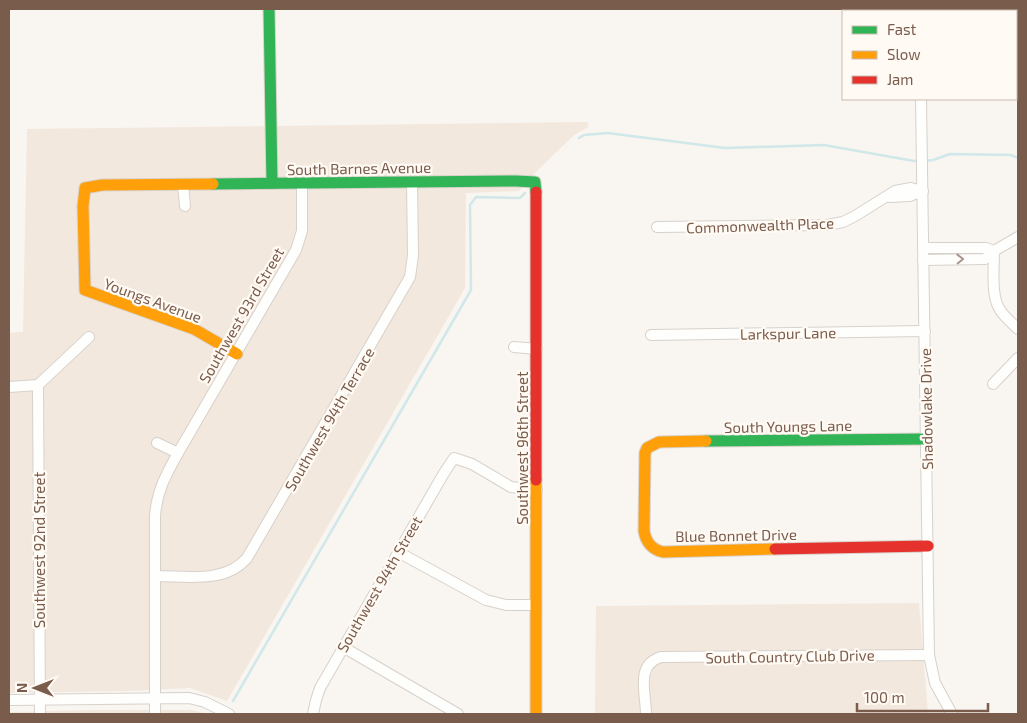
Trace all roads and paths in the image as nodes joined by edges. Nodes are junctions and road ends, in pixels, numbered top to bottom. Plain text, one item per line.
1 (269, 9) edge
2 (921, 100) edge
3 (412, 182) junction
4 (535, 182) joint
5 (272, 183) junction
6 (183, 184) junction
7 (302, 184) junction
8 (923, 191) junction
9 (185, 206) dead end
10 (657, 227) dead end
11 (1018, 238) edge
12 (924, 248) junction
13 (994, 251) junction
14 (924, 260) junction
15 (85, 290) joint
16 (1018, 329) edge
17 (925, 331) junction
18 (651, 335) dead end
19 (89, 336) dead end
20 (514, 348) dead end
21 (537, 349) junction
22 (237, 354) junction
23 (1018, 358) edge
24 (993, 384) dead end
25 (38, 385) junction
26 (9, 387) edge
27 (926, 439) junction
28 (157, 443) dead end
29 (650, 446) joint
30 (178, 453) junction
31 (537, 490) junction
32 (928, 546) junction
33 (398, 552) junction
34 (156, 576) junction
35 (536, 605) junction
36 (343, 647) junction
37 (929, 655) junction
38 (156, 699) junction
39 (9, 700) edge
40 (40, 700) junction
41 (40, 714) edge
42 (155, 714) edge
43 (229, 714) edge
44 (313, 714) edge
45 (458, 714) edge
46 (536, 714) edge
47 (646, 714) edge
48 (952, 714) edge

1 - 5 street
2 - 8 street, Shadowlake Drive
3 - 4 street, South Barnes Avenue
3 - 7 street, South Barnes Avenue
3 - 34 street, Southwest 94th Terrace
4 - 21 street, Southwest 96th Street
5 - 6 street, South Barnes Avenue
5 - 7 street, South Barnes Avenue
6 - 9 street
6 - 15 street, South Barnes Avenue
7 - 22 street, Southwest 93rd Street
8 - 10 street, Commonwealth Place
8 - 12 street, Shadowlake Drive
11 - 13 street
12 - 13 street
12 - 14 street, Shadowlake Drive
14 -> 13 street
13 - 16 street
14 - 17 street, Shadowlake Drive
15 - 22 street, Youngs Avenue
17 - 18 street, Larkspur Lane
17 - 27 street, Shadowlake Drive
19 - 25 street
20 - 21 street
21 - 31 street, Southwest 96th Street
22 - 30 street, Southwest 93rd Street
23 - 24 street
25 - 26 street
25 - 40 street, Southwest 92nd Street
27 - 29 street, South Youngs Lane
27 - 32 street, Shadowlake Drive
28 - 30 street
29 - 32 street, Blue Bonnet Drive
30 - 34 street, Southwest 93rd Street
31 - 33 street, Southwest 94th Street
31 - 35 street, Southwest 96th Street
32 - 37 street, Shadowlake Drive
33 - 35 street
33 - 36 street, Southwest 94th Street
34 - 38 street, Southwest 93rd Street
35 - 46 street, Southwest 96th Street
36 - 44 street, Southwest 94th Street
36 - 45 street
37 - 47 street, South Country Club Drive
37 - 48 street, Shadowlake Drive
38 - 40 street
38 - 42 street, Southwest 93rd Street
38 - 43 street
39 - 40 street
40 - 41 street, Southwest 92nd Street

